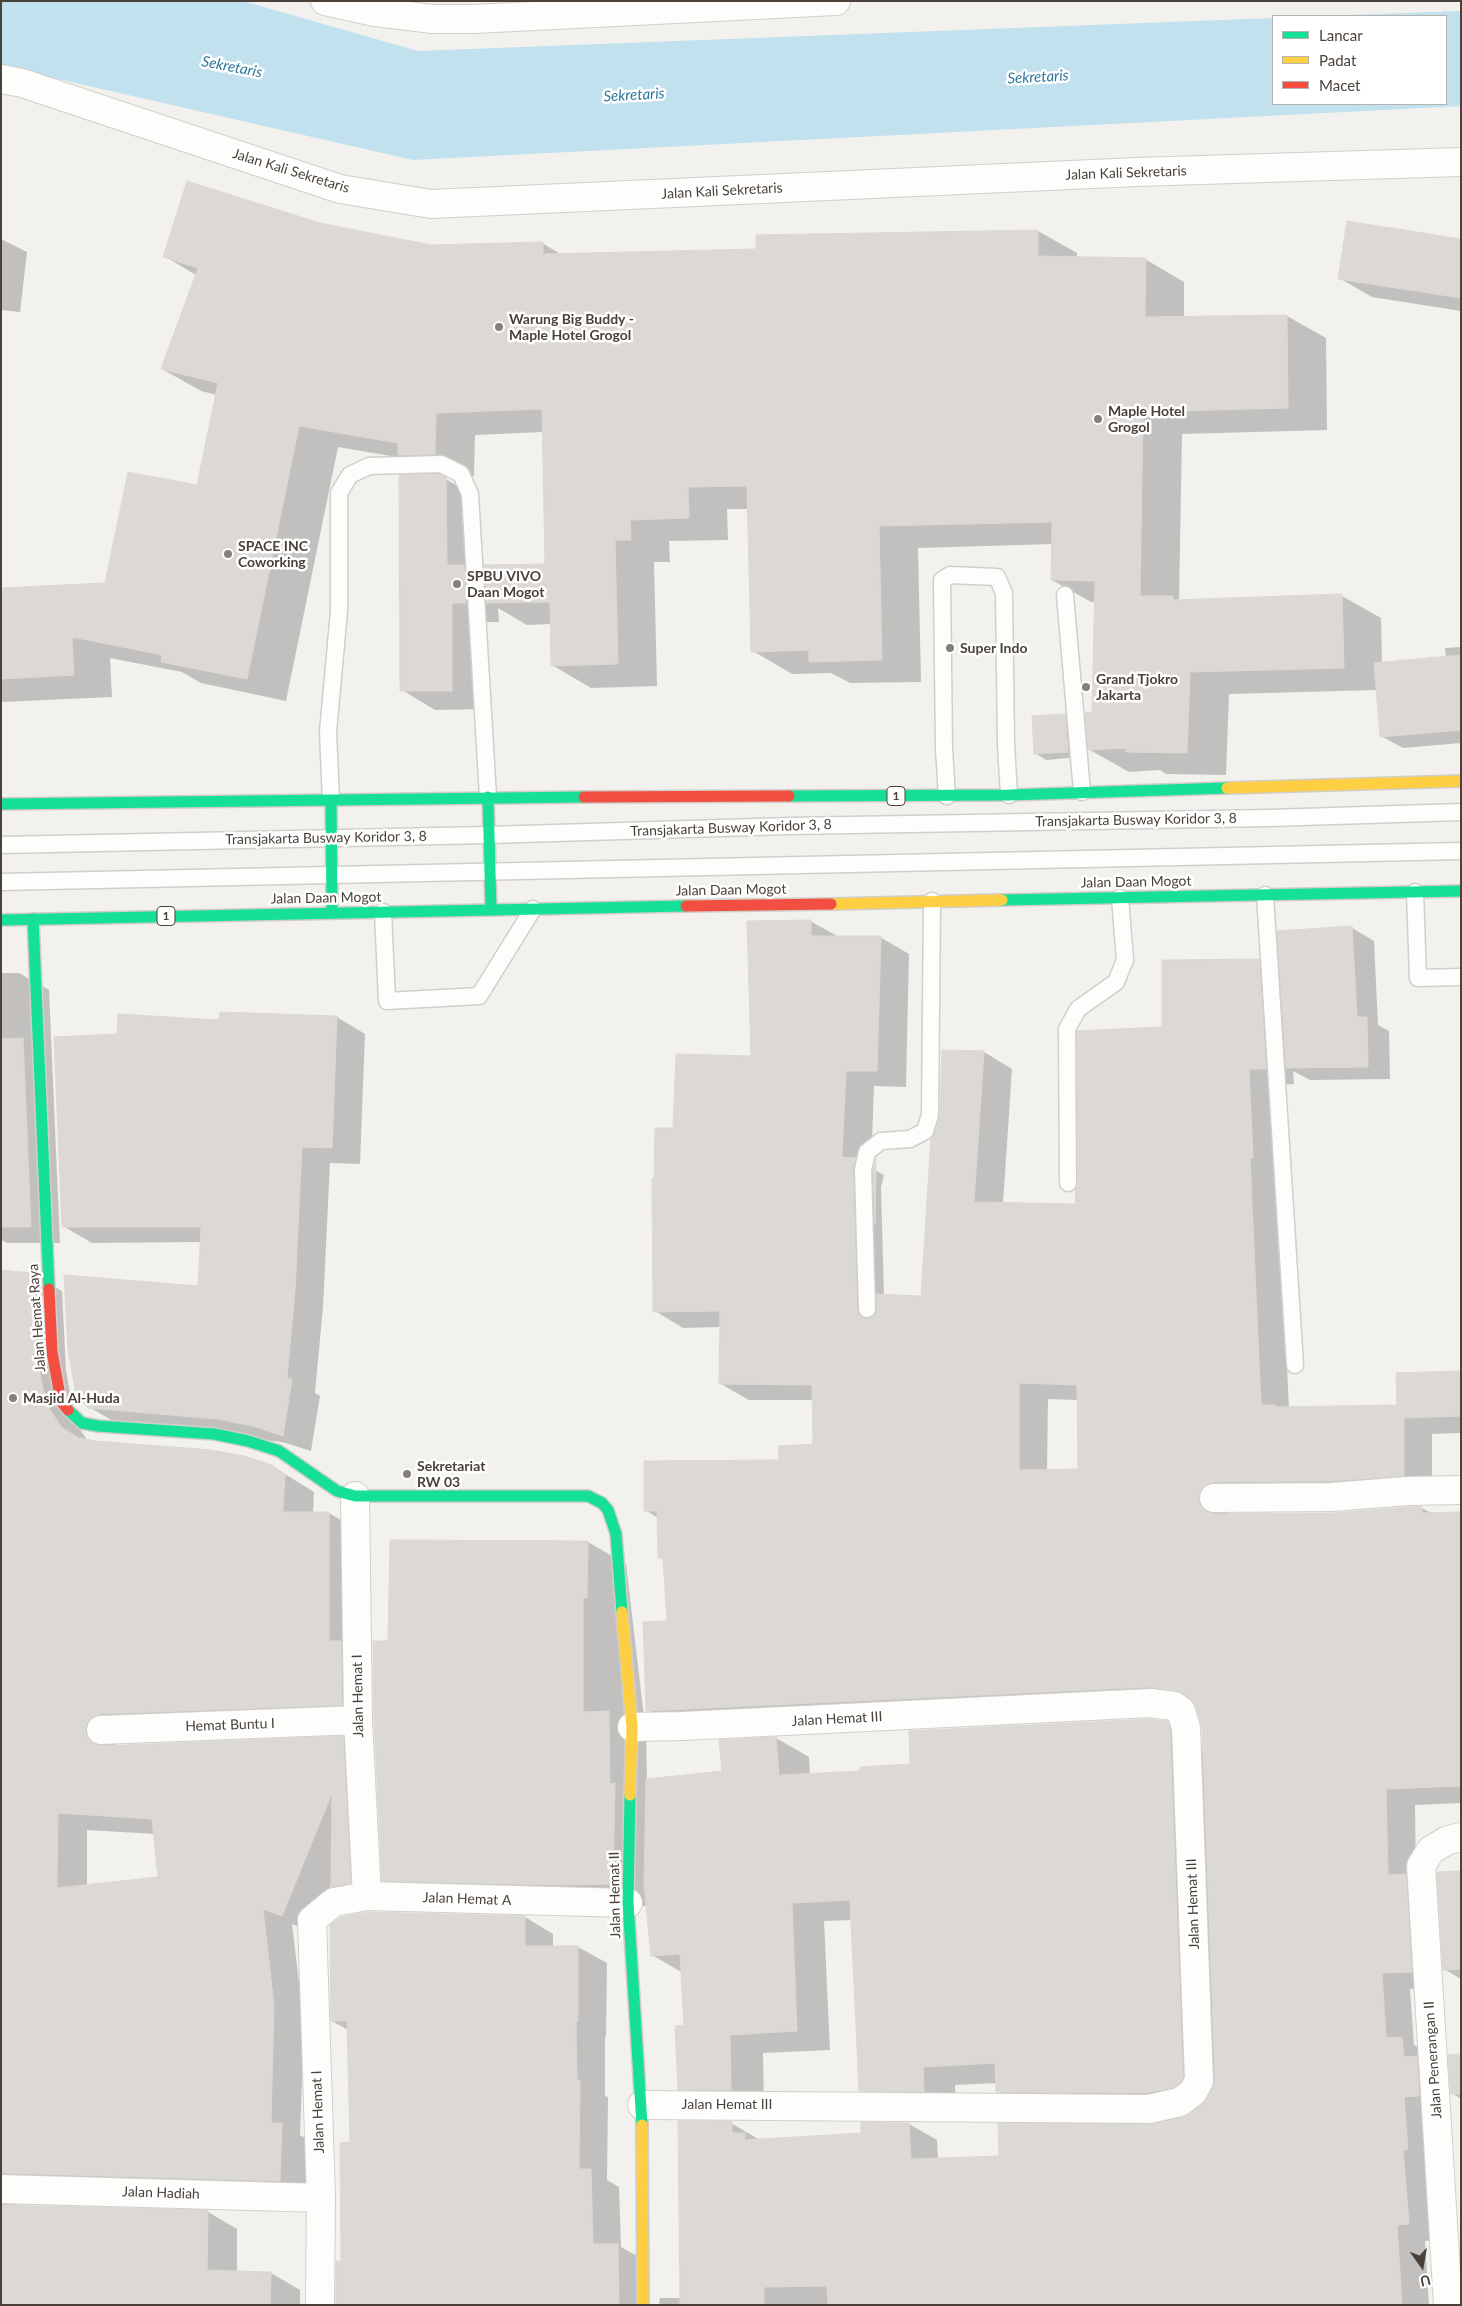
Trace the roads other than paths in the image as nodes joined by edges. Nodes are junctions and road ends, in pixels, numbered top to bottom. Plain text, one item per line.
1 (325, 1) edge
2 (836, 1) edge
3 (1, 79) edge
4 (1461, 162) edge
5 (1065, 595) dead end
6 (1461, 781) edge
7 (1082, 792) junction
8 (1009, 795) junction
9 (947, 796) junction
10 (488, 797) junction
11 (331, 800) junction
12 (1, 804) edge
13 (1461, 812) edge
14 (488, 836) junction
15 (331, 839) junction
16 (1, 845) edge
17 (1461, 851) edge
18 (489, 870) junction
19 (332, 876) junction
20 (1, 882) edge
21 (1461, 891) edge
22 (1415, 892) junction
23 (1265, 895) junction
24 (1120, 898) junction
25 (932, 901) junction
26 (533, 909) junction
27 (491, 910) junction
28 (383, 912) junction
29 (332, 913) junction
30 (33, 919) junction
31 (1, 920) edge
32 (1461, 978) edge
33 (1068, 1182) dead end
34 (867, 1309) dead end
35 (1295, 1365) dead end
36 (1461, 1490) edge
37 (355, 1496) junction
38 (588, 1496) joint
39 (1214, 1498) dead end
40 (358, 1720) junction
41 (632, 1727) junction
42 (101, 1730) dead end
43 (1461, 1837) edge
44 (367, 1896) junction
45 (628, 1903) junction
46 (312, 1920) joint
47 (642, 2105) junction
48 (1, 2189) edge
49 (321, 2198) junction
50 (320, 2305) edge
51 (643, 2305) edge
52 (1448, 2305) edge

1 - 2 street
3 - 4 street, Jalan Kali Sekretaris
5 - 7 lane
6 - 7 main road, 1
7 - 8 main road, 1
8 - 9 main road, 1
8 - 9 lane
9 - 10 main road, 1
10 - 11 main road, 1
10 - 11 lane
10 - 14 main road
11 - 12 main road, 1
11 - 15 main road
13 - 14 lane, Transjakarta Busway Koridor 3, 8
14 - 15 lane, Transjakarta Busway Koridor 3, 8
14 - 18 main road
15 - 16 lane, Transjakarta Busway Koridor 3, 8
15 - 19 main road
17 - 18 lane
18 - 19 lane
18 - 27 main road
19 - 20 lane
19 - 29 main road
21 - 22 main road, Jalan Daan Mogot / 1
22 - 23 main road, Jalan Daan Mogot / 1
22 - 32 lane
23 - 24 main road, Jalan Daan Mogot / 1
23 - 35 lane
24 - 25 main road, Jalan Daan Mogot / 1
24 - 33 lane
25 - 26 main road, Jalan Daan Mogot / 1
25 - 34 lane
26 - 27 main road, Jalan Daan Mogot / 1
26 - 28 lane
27 - 28 main road, Jalan Daan Mogot / 1
28 - 29 main road, Jalan Daan Mogot / 1
29 - 30 main road, Jalan Daan Mogot / 1
30 - 31 main road, Jalan Daan Mogot / 1
30 - 37 main road, Jalan Hemat Raya
36 - 39 street
37 - 38 main road, Jalan Hemat Raya
37 - 40 street, Jalan Hemat I
38 - 41 main road, Jalan Hemat II
40 - 42 street, Hemat Buntu I
40 - 44 street, Jalan Hemat I
41 - 45 main road, Jalan Hemat II
41 - 47 street, Jalan Hemat III
43 - 52 street, Jalan Penerangan II
44 - 45 street, Jalan Hemat A
44 - 46 street, Jalan Hemat A
45 - 47 main road, Jalan Hemat II
46 - 49 street, Jalan Hemat I
47 - 51 main road, Jalan Hemat II
48 - 49 street, Jalan Hadiah
49 - 50 street, Jalan Hemat I

